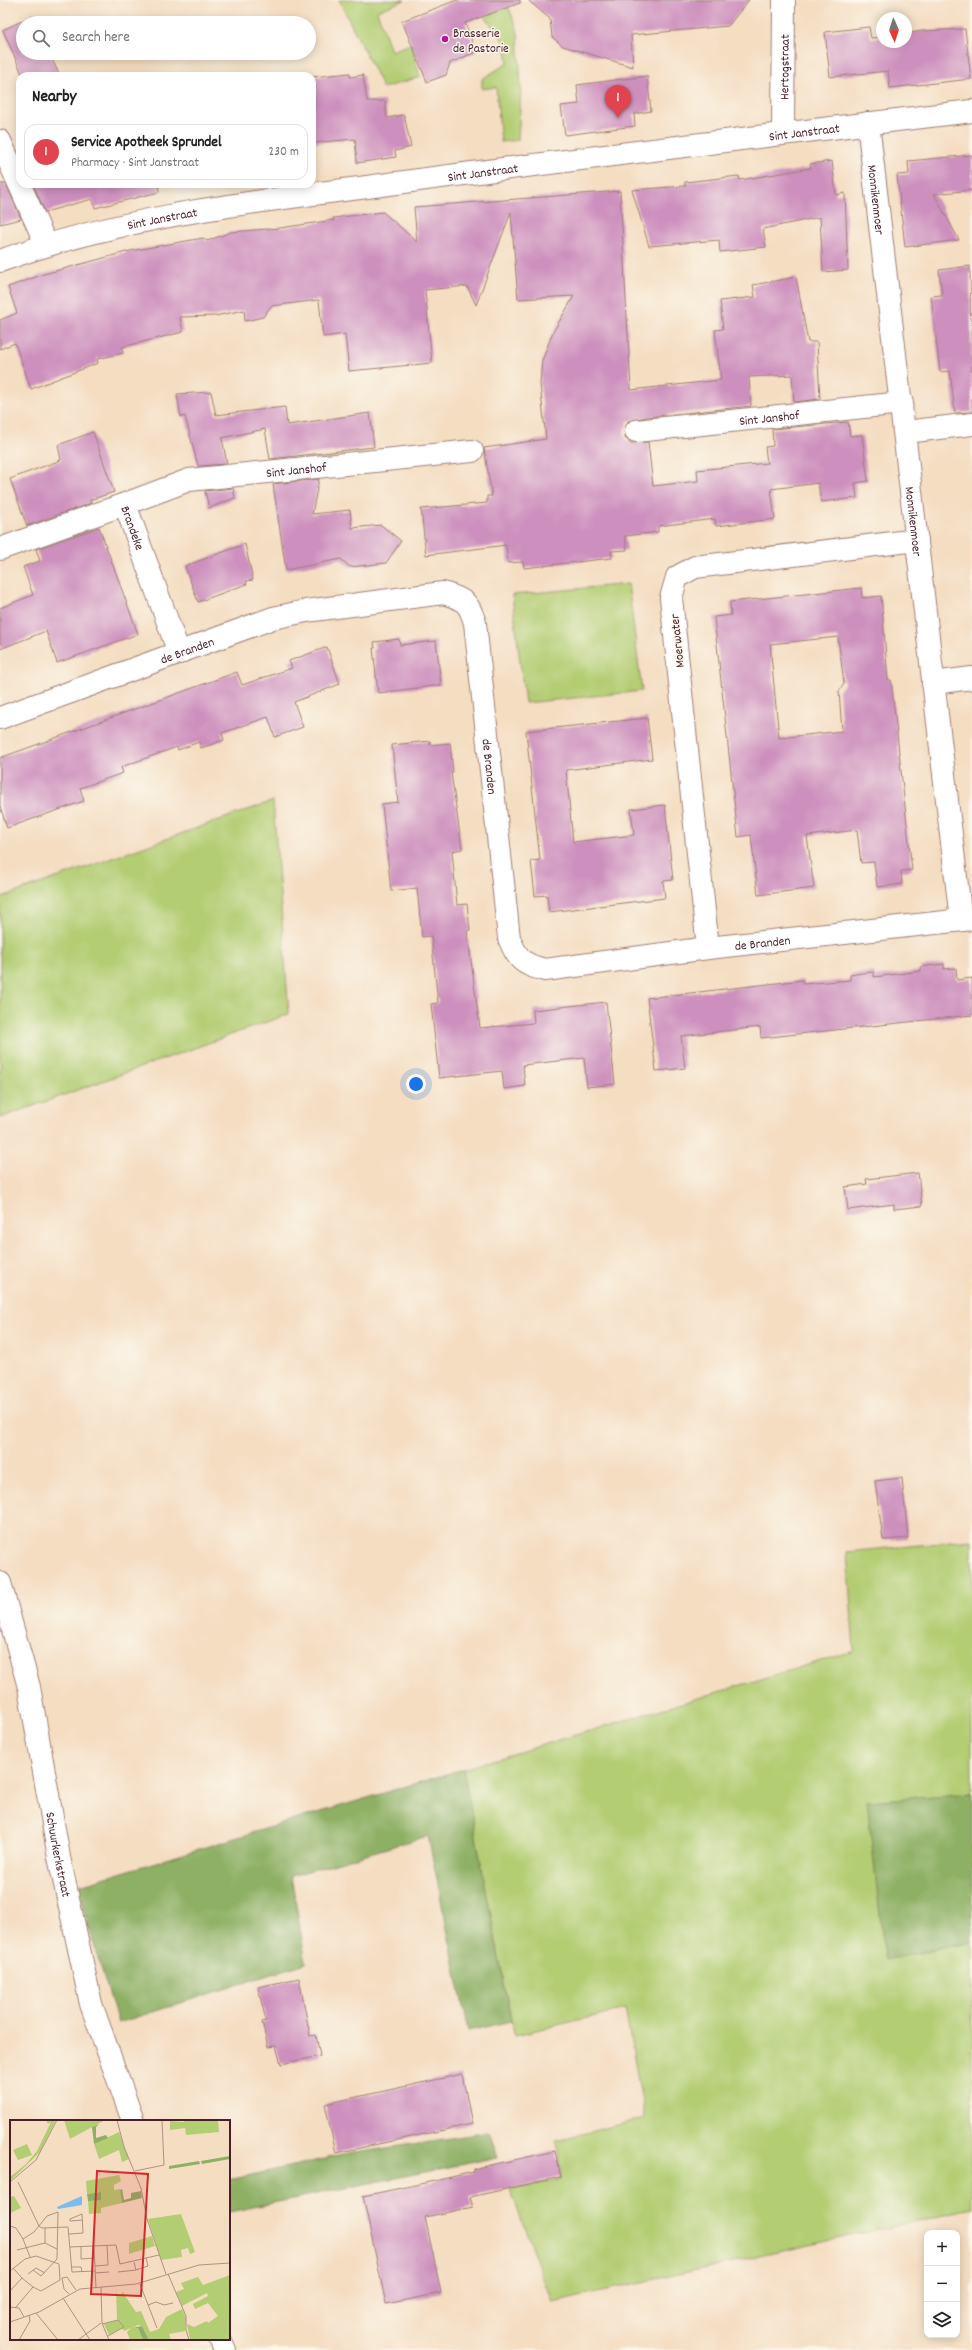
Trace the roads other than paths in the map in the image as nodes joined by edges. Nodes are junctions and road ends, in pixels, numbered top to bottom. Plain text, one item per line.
1 (784, 0) edge
2 (972, 110) edge
3 (868, 123) junction
4 (783, 133) junction
5 (0, 141) edge
6 (16, 177) edge
7 (21, 188) edge
8 (46, 244) junction
9 (0, 261) edge
10 (902, 403) junction
11 (972, 424) edge
12 (636, 431) dead end
13 (906, 432) junction
14 (472, 452) dead end
15 (125, 504) junction
16 (917, 540) junction
17 (0, 549) edge
18 (179, 653) junction
19 (972, 678) edge
20 (933, 683) junction
21 (0, 718) edge
22 (966, 919) edge
23 (708, 948) junction
24 (0, 1583) edge
25 (133, 2120) edge
26 (220, 2340) edge
27 (225, 2350) edge

1 - 4 street, Hertogstraat
2 - 3 street, Sint Janstraat
3 - 4 street, Sint Janstraat
3 - 10 street, Monnikenmoer
4 - 8 street, Sint Janstraat
5 - 6 street
7 - 8 street
8 - 9 street, Sint Janstraat
10 - 12 street, Sint Janshof
10 - 13 street, Monnikenmoer
11 - 13 street
13 - 16 street, Monnikenmoer
14 - 15 street, Sint Janshof
15 - 17 street, Brandeke
15 - 18 street, Brandeke
16 - 20 street, Monnikenmoer
16 - 23 street, Moerwater
18 - 21 street, de Branden
18 - 23 street, de Branden
19 - 20 street
20 - 22 street, Monnikenmoer
22 - 23 street, de Branden
24 - 25 street, Schuurkerkstraat
26 - 27 street

